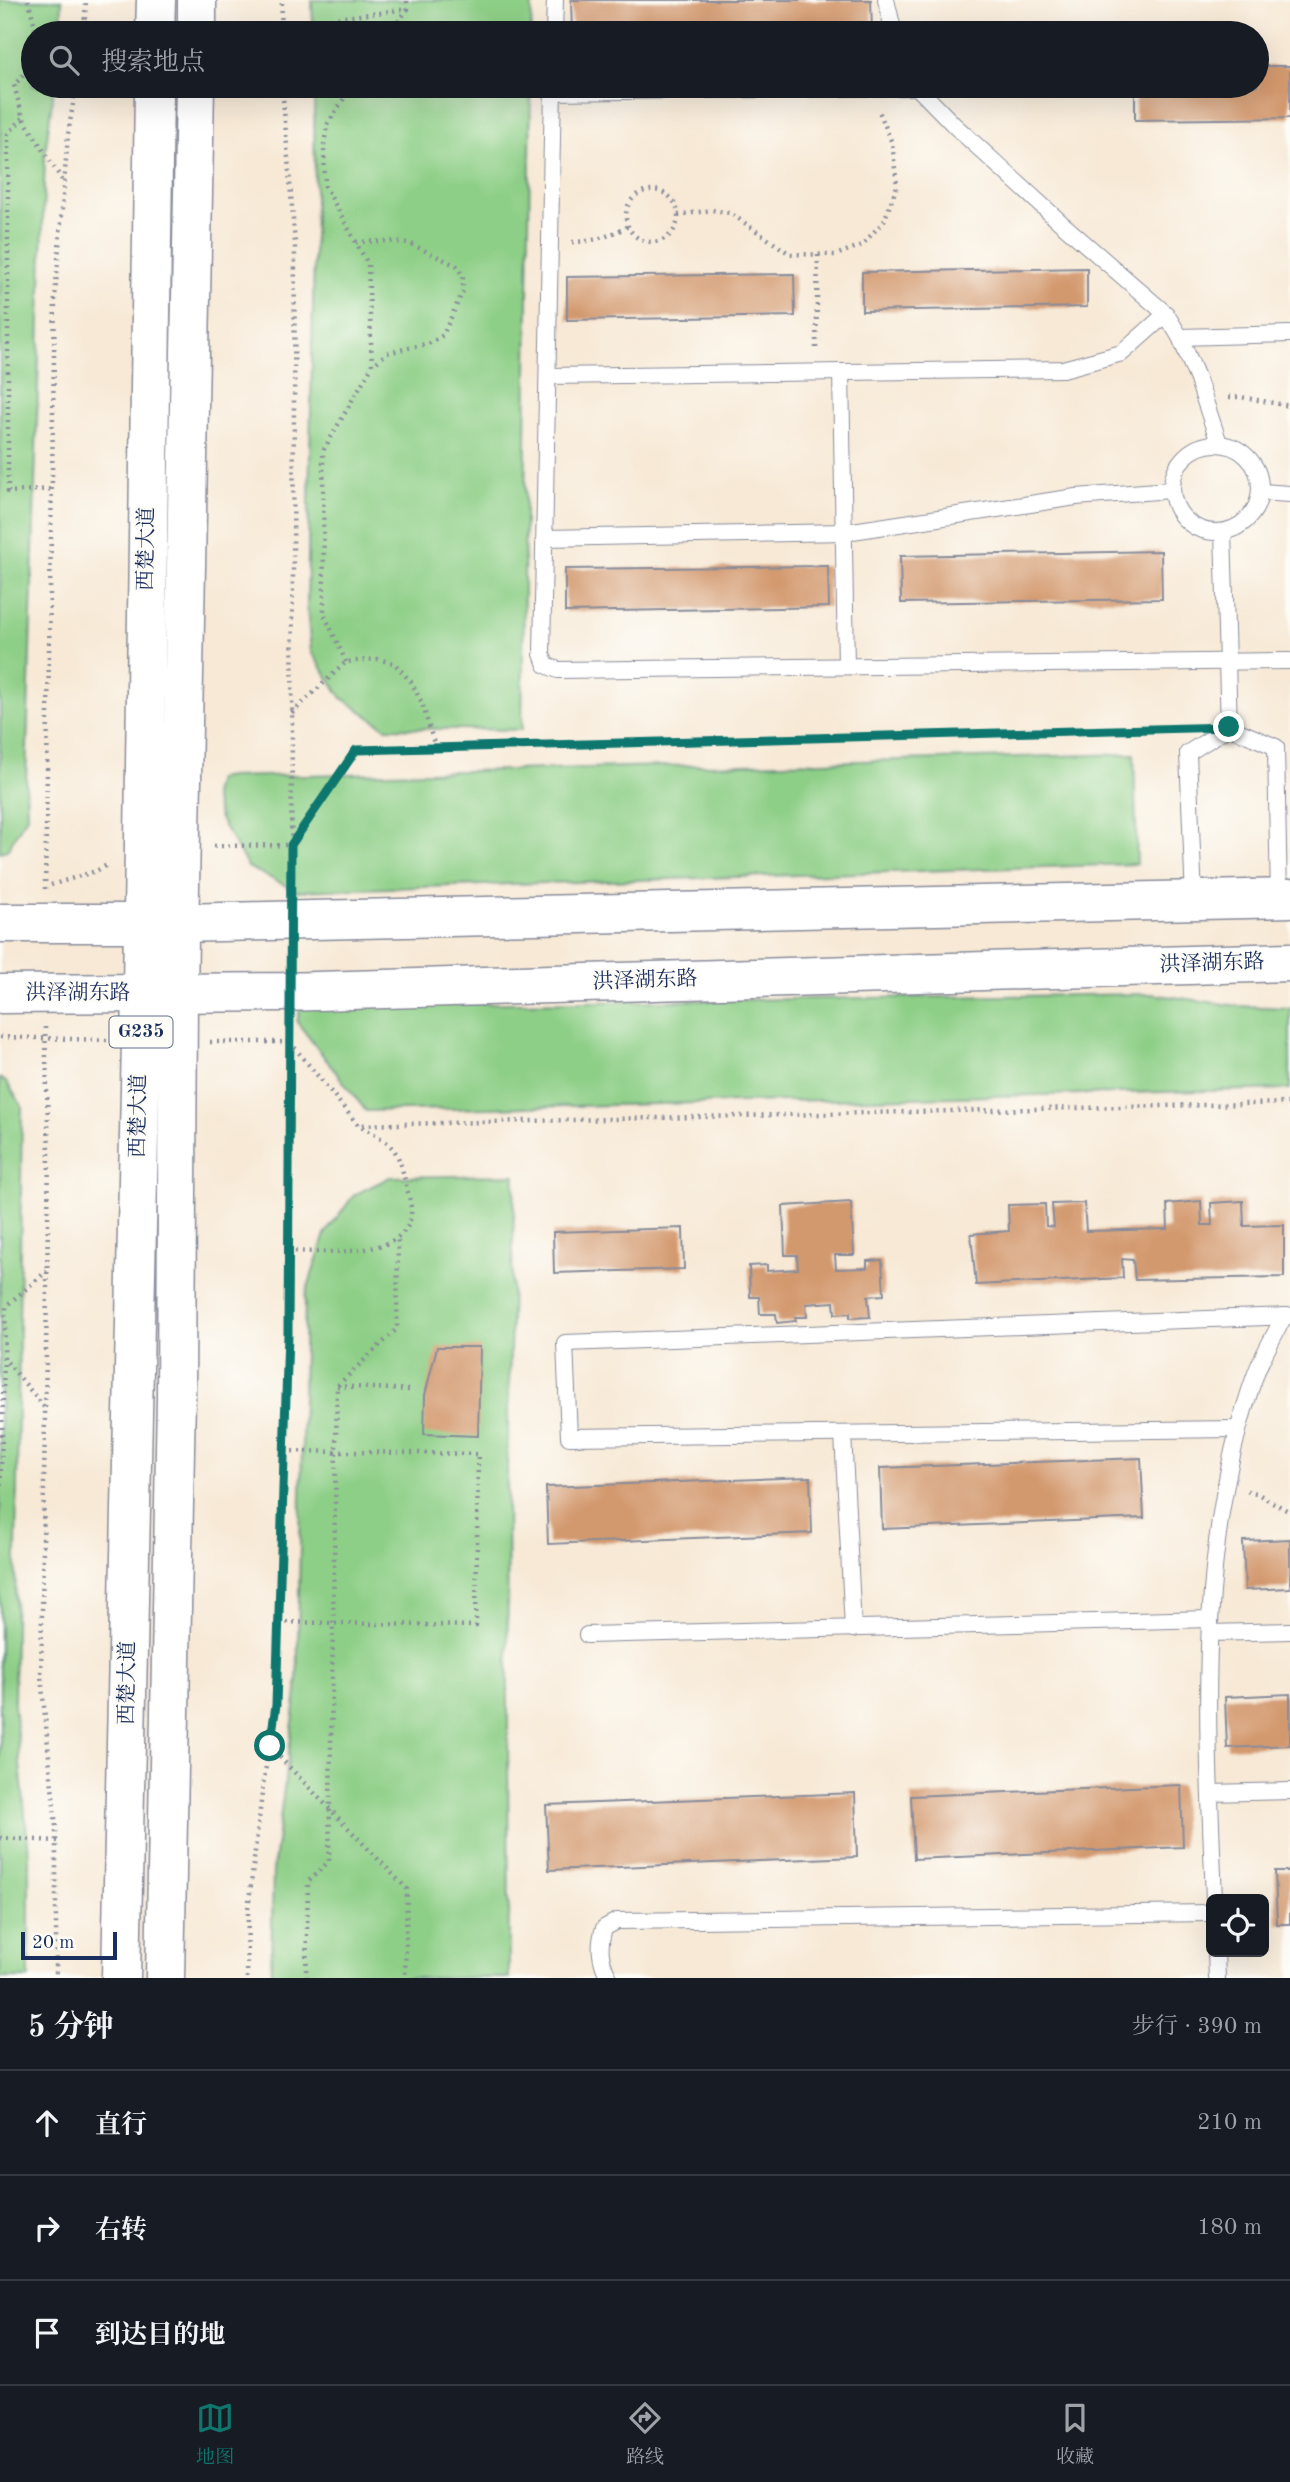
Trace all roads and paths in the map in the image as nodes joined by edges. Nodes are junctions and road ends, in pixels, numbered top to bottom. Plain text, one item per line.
1 (29, 0) edge
2 (86, 0) edge
3 (156, 0) edge
4 (197, 0) edge
5 (282, 0) edge
6 (407, 0) edge
7 (555, 0) edge
8 (886, 0) edge
9 (408, 9) junction
10 (34, 21) edge
11 (85, 21) edge
12 (155, 21) edge
13 (197, 21) edge
14 (282, 21) edge
15 (314, 21) edge
16 (399, 21) edge
17 (554, 21) edge
18 (891, 21) edge
19 (21, 78) edge
20 (155, 98) edge
21 (195, 98) edge
22 (283, 98) edge
23 (344, 98) edge
24 (553, 98) edge
25 (873, 98) edge
26 (928, 98) edge
27 (23, 118) junction
28 (64, 184) dead end
29 (678, 215) junction
30 (628, 226) junction
31 (356, 242) junction
32 (550, 243) junction
33 (818, 255) junction
34 (1166, 314) junction
35 (1290, 334) edge
36 (1180, 337) junction
37 (372, 366) junction
38 (816, 372) junction
39 (841, 372) junction
40 (548, 376) junction
41 (1204, 397) junction
42 (1290, 406) edge
43 (1219, 443) junction
44 (52, 489) dead end
45 (1171, 491) junction
46 (1260, 492) junction
47 (1290, 494) edge
48 (844, 532) junction
49 (1223, 532) junction
50 (545, 538) junction
51 (1290, 661) edge
52 (346, 662) junction
53 (1227, 662) junction
54 (846, 666) junction
55 (292, 713) junction
56 (1229, 727) junction
57 (435, 747) junction
58 (291, 845) junction
59 (1284, 898) edge
60 (1194, 901) junction
61 (290, 920) junction
62 (161, 922) junction
63 (0, 923) edge
64 (1290, 962) edge
65 (290, 991) junction
66 (160, 993) junction
67 (0, 994) edge
68 (0, 1037) edge
69 (7, 1037) dead end
70 (290, 1042) junction
71 (1290, 1103) edge
72 (358, 1125) junction
73 (398, 1237) junction
74 (288, 1251) junction
75 (47, 1270) dead end
76 (1287, 1316) edge
77 (4, 1358) junction
78 (337, 1386) junction
79 (409, 1390) dead end
80 (46, 1409) dead end
81 (1238, 1429) junction
82 (843, 1434) junction
83 (284, 1451) junction
84 (336, 1451) junction
85 (1225, 1488) junction
86 (0, 1506) edge
87 (1290, 1511) edge
88 (279, 1622) junction
89 (333, 1623) junction
90 (1210, 1626) junction
91 (853, 1629) junction
92 (1290, 1631) edge
93 (587, 1635) dead end
94 (270, 1746) junction
95 (1290, 1791) edge
96 (1210, 1793) junction
97 (330, 1809) junction
98 (0, 1838) edge
99 (57, 1841) dead end
100 (1214, 1894) edge
101 (1206, 1913) edge
102 (1216, 1957) edge
103 (121, 1978) edge
104 (165, 1978) edge
105 (247, 1978) edge
106 (306, 1978) edge
107 (405, 1978) edge
108 (610, 1978) edge
109 (1217, 1978) edge

1 - 10 path
2 - 11 path
3 - 12 main road
4 - 13 main road
5 - 14 path
6 - 9 path
7 - 17 lane
8 - 18 lane
9 - 15 path
9 - 16 path
19 - 27 path
20 - 62 main road, 西楚大道 / G235
21 - 62 main road, 西楚大道 / G235
22 - 55 path
23 - 31 path
24 - 32 lane
25 - 33 path
26 - 34 lane
27 - 28 path
27 - 44 path
29 - 30 path
29 - 30 path
29 - 33 path
30 - 32 path
31 - 37 path
31 - 37 path
32 - 40 lane
33 - 38 path
34 - 36 lane
34 - 39 lane
35 - 36 lane
36 - 41 lane
37 - 52 path
38 - 39 lane
38 - 40 lane
39 - 48 lane
40 - 50 lane
41 - 42 path
41 - 43 lane
43 - 45 lane
43 - 46 lane
45 - 48 lane
45 - 49 lane
46 - 47 lane
46 - 49 lane
48 - 50 lane
48 - 54 lane
49 - 53 lane
50 - 54 lane
51 - 53 lane
52 - 55 path
52 - 57 path
53 - 54 lane
53 - 56 lane
55 - 58 path
56 - 57 path
56 - 59 lane
56 - 60 lane
57 - 58 path
58 - 61 path
59 - 60 main road
60 - 61 main road
61 - 62 main road
62 - 63 main road
62 - 66 main road, 西楚大道 / G235
64 - 65 main road, 洪泽湖东路
65 - 66 main road, 洪泽湖东路
65 - 70 path
66 - 67 main road, 洪泽湖东路
66 - 103 main road, 西楚大道 / G235
66 - 104 main road, 西楚大道 / G235
68 - 69 path
70 - 72 path
70 - 74 path
71 - 72 path
72 - 73 path
73 - 74 path
73 - 78 path
74 - 83 path
75 - 77 path
76 - 81 lane
76 - 82 lane
77 - 80 path
77 - 86 path
78 - 79 path
78 - 84 path
81 - 82 lane
81 - 85 lane
82 - 91 lane
83 - 84 path
83 - 88 path
84 - 89 path
84 - 89 path
85 - 87 path
85 - 90 lane
88 - 89 path
88 - 94 path
89 - 97 path
90 - 91 lane
90 - 92 lane
90 - 96 lane
91 - 93 lane
94 - 97 path
94 - 105 path
95 - 96 lane
96 - 100 lane
97 - 106 path
97 - 107 path
98 - 99 path
101 - 108 lane
102 - 109 lane

